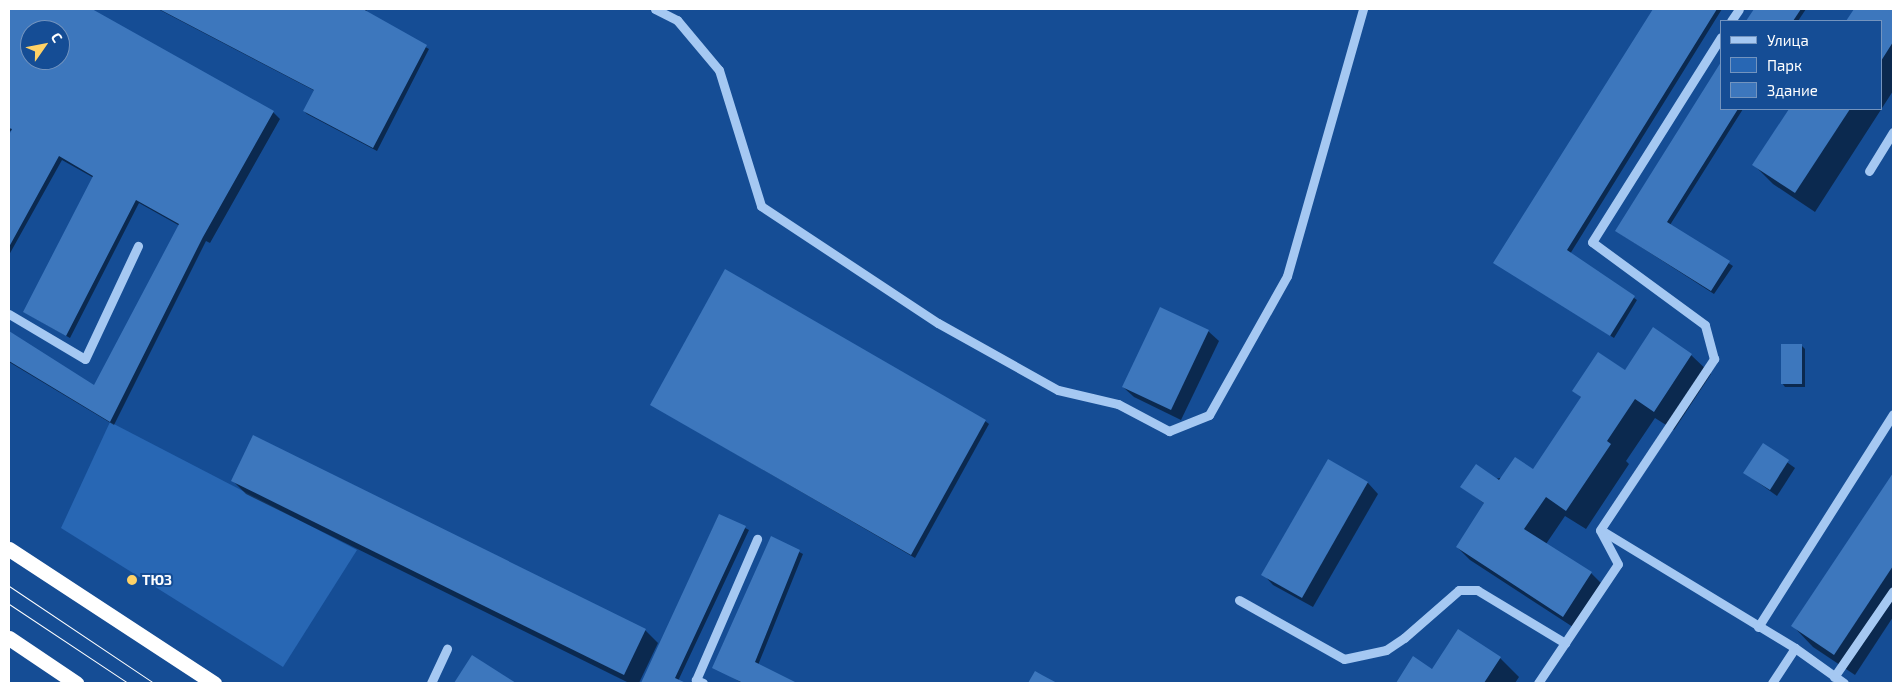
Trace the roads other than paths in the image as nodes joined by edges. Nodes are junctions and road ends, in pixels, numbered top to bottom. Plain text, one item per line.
1 (655, 9) edge
2 (1363, 9) edge
3 (1739, 9) edge
4 (1732, 20) edge
5 (1720, 39) edge
6 (1893, 132) edge
7 (1869, 172) dead end
8 (138, 246) dead end
9 (9, 314) edge
10 (1893, 414) edge
11 (1600, 530) junction
12 (757, 539) dead end
13 (9, 549) edge
14 (1893, 591) edge
15 (1239, 600) dead end
16 (1758, 628) junction
17 (9, 638) edge
18 (1565, 643) junction
19 (447, 648) dead end
20 (1795, 648) junction
21 (1834, 677) junction
22 (76, 683) edge
23 (214, 683) edge
24 (431, 683) edge
25 (703, 683) edge
26 (1538, 683) edge
27 (1772, 683) edge
28 (1844, 683) edge

1 - 2 lane
3 - 4 lane
5 - 11 lane
6 - 7 lane
8 - 9 lane
10 - 16 lane
11 - 16 lane
11 - 18 lane
12 - 25 lane
13 - 23 highway
14 - 21 lane
15 - 18 lane
16 - 20 lane
17 - 22 highway
18 - 26 lane
19 - 24 lane
20 - 21 lane
20 - 27 lane
21 - 28 lane

